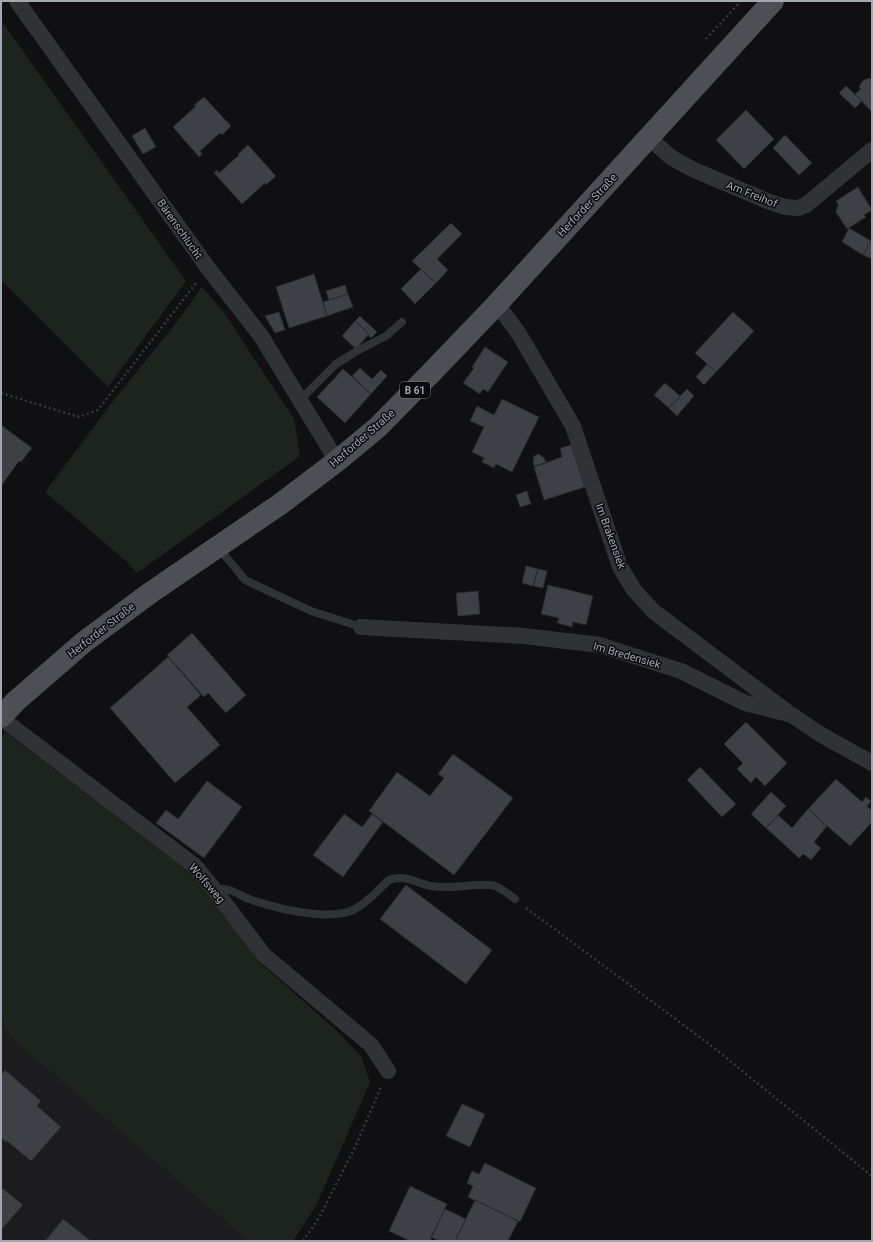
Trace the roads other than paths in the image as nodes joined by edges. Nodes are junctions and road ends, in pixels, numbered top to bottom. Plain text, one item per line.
1 (18, 1) edge
2 (773, 1) edge
3 (649, 138) junction
4 (872, 150) edge
5 (497, 304) junction
6 (402, 322) dead end
7 (300, 400) junction
8 (337, 461) junction
9 (218, 547) junction
10 (360, 627) joint
11 (792, 715) junction
12 (1, 718) edge
13 (872, 763) edge
14 (213, 888) junction
15 (515, 899) road end
16 (388, 1071) road end

1 - 7 street, Bärenschlucht
2 - 3 main road, Herforder Straße / B 61
3 - 4 street, Am Freihof
3 - 5 main road, Herforder Straße / B 61
5 - 8 main road, Herforder Straße / B 61
5 - 11 street, Im Brakensiek
6 - 7 lane
7 - 8 street, Bärenschlucht
8 - 9 main road, Herforder Straße / B 61
9 - 10 lane
9 - 12 main road, Herforder Straße / B 61
10 - 11 street, Im Bredensiek
11 - 13 street, Im Bredensiek
12 - 14 street, Wolfsweg
14 - 15 lane
14 - 16 street, Wolfsweg

